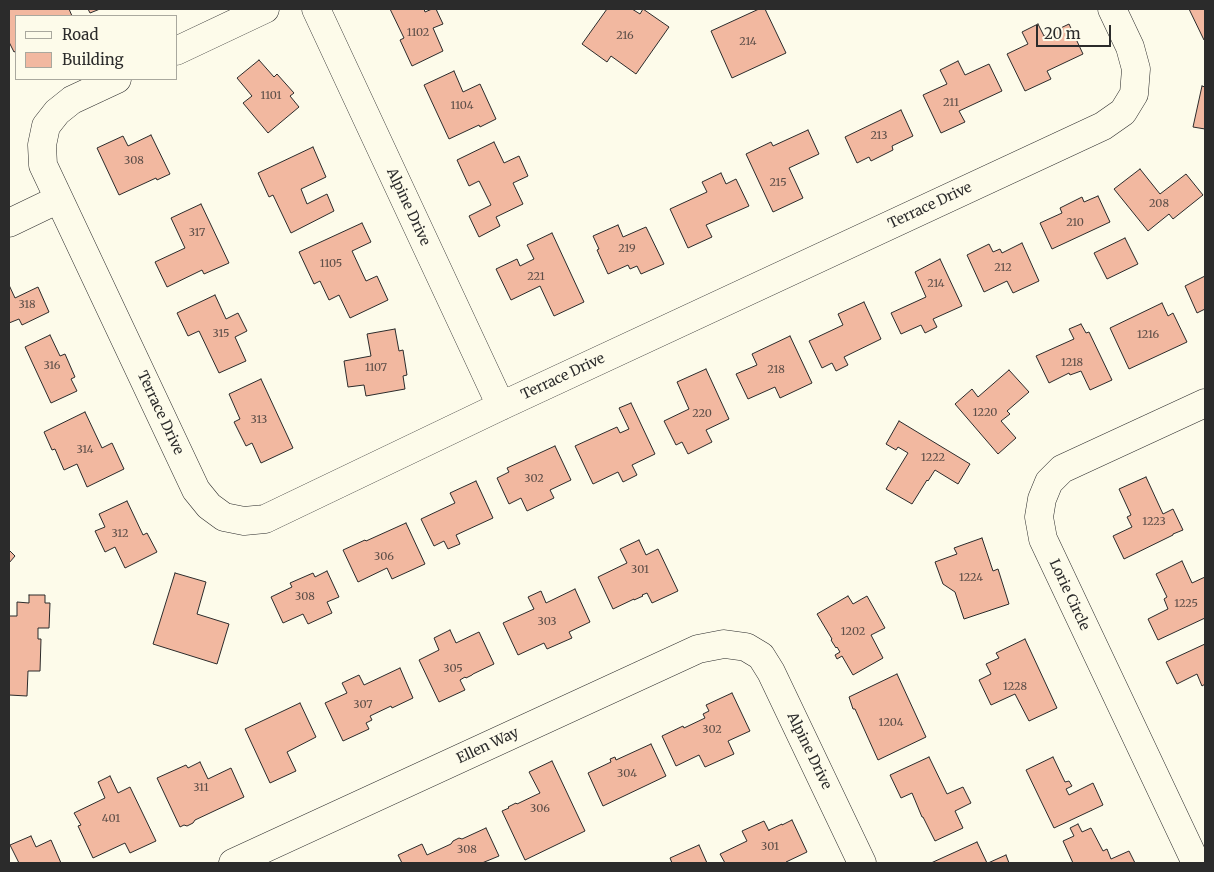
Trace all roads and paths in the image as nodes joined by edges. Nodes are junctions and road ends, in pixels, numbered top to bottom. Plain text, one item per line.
1 (265, 9) edge
2 (316, 9) edge
3 (1112, 9) edge
4 (178, 50) edge
5 (115, 80) edge
6 (59, 200) junction
7 (9, 223) edge
8 (1205, 403) edge
9 (500, 406) junction
10 (746, 647) joint
11 (233, 863) edge
12 (862, 863) edge
13 (1196, 863) edge

1 - 4 street
2 - 9 street, Alpine Drive
3 - 9 street, Terrace Drive
5 - 6 street, Terrace Drive
6 - 7 street
6 - 9 street, Terrace Drive
8 - 13 street, Lorie Circle
10 - 11 street, Ellen Way
10 - 12 street, Alpine Drive

